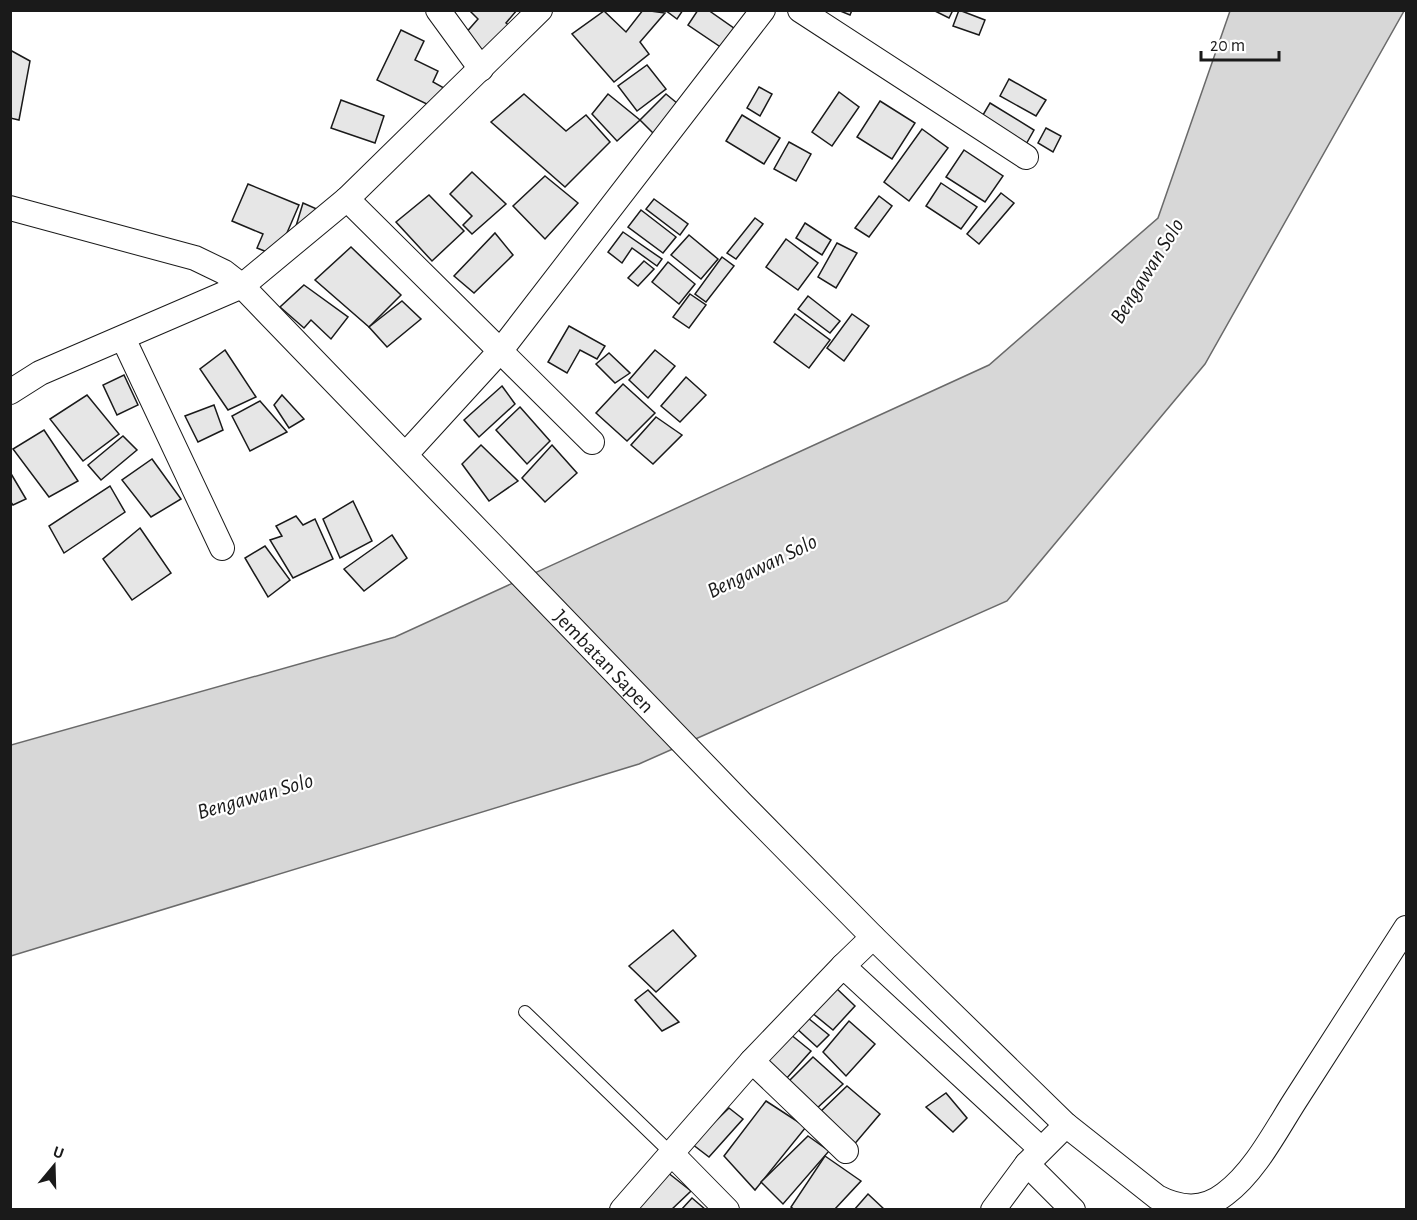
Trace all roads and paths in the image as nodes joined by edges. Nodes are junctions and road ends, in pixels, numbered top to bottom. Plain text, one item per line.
1 (438, 10) edge
2 (540, 10) edge
3 (763, 10) edge
4 (800, 10) edge
5 (481, 69) junction
6 (1026, 157) dead end
7 (347, 199) junction
8 (10, 208) edge
9 (242, 286) junction
10 (123, 338) junction
11 (501, 350) junction
12 (10, 392) edge
13 (592, 442) dead end
14 (406, 454) junction
15 (222, 548) dead end
16 (1407, 928) edge
17 (873, 938) junction
18 (843, 966) junction
19 (525, 1012) dead end
20 (752, 1061) junction
21 (1066, 1125) junction
22 (846, 1151) dead end
23 (671, 1153) junction
24 (1034, 1156) junction
25 (1150, 1203) edge
26 (622, 1209) edge
27 (727, 1209) edge
28 (993, 1209) edge
29 (1072, 1209) edge

1 - 5 street
2 - 5 street
3 - 11 street
4 - 6 street
5 - 7 street
7 - 9 street
7 - 11 street
8 - 9 street, Jembatan Sapen
9 - 10 street
9 - 14 street, Jembatan Sapen
10 - 12 street
10 - 15 street
11 - 13 street
11 - 14 street
14 - 17 street, Jembatan Sapen
16 - 25 street, Jembatan Sapen
17 - 18 street
17 - 21 street, Jembatan Sapen
18 - 20 street
18 - 24 street
19 - 23 lane
20 - 22 street
20 - 23 street
21 - 24 street
21 - 25 street, Jembatan Sapen
23 - 26 street
23 - 27 street
24 - 28 street
24 - 29 street

